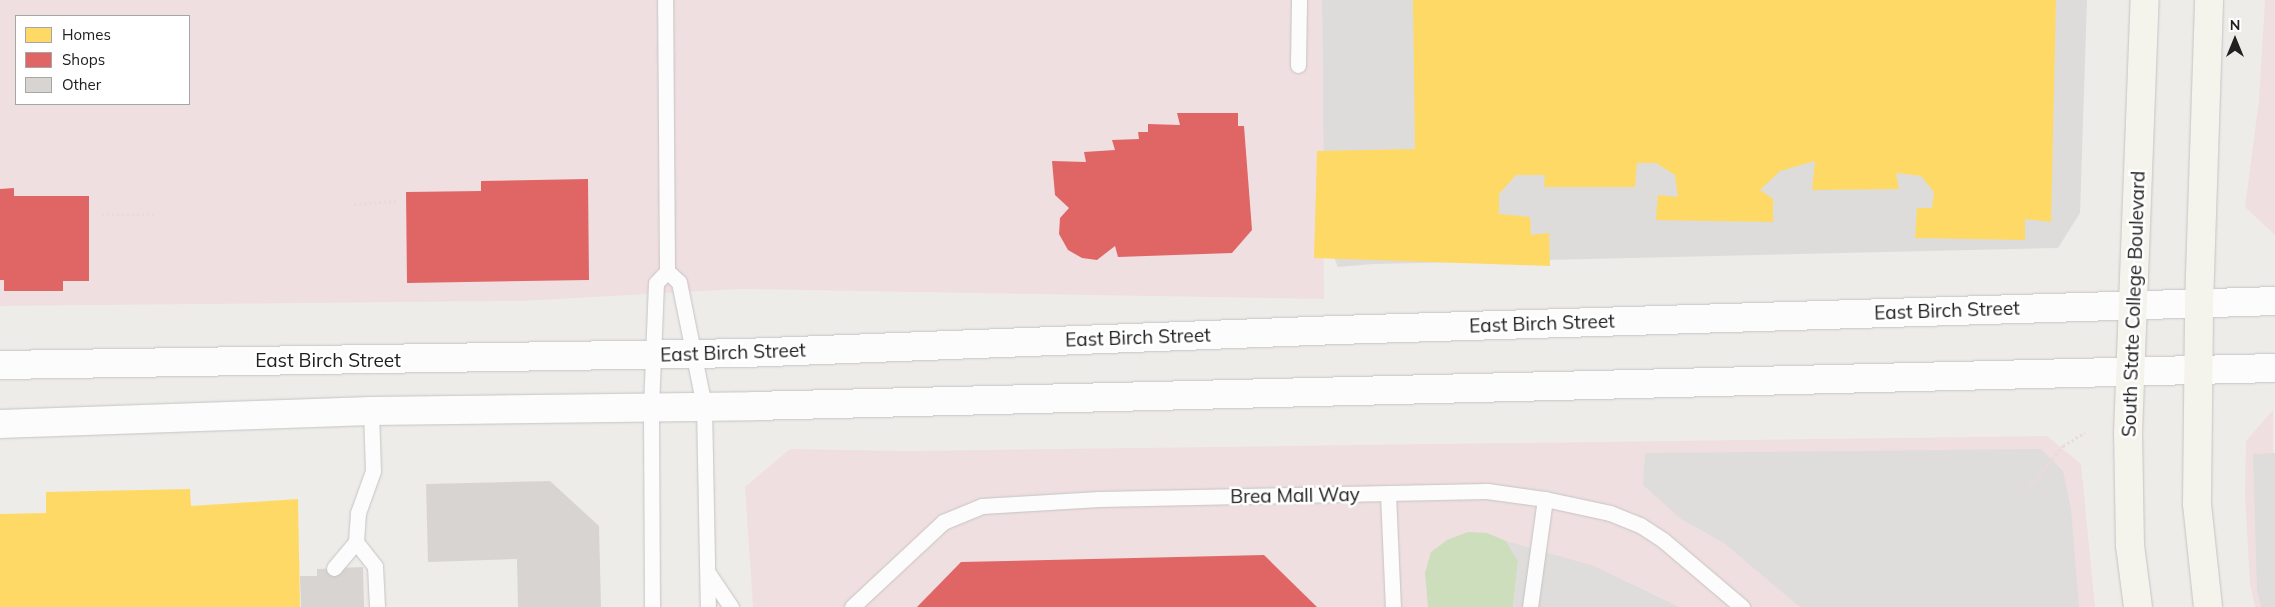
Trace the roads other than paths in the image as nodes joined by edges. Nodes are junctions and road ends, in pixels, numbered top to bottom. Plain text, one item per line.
1 (665, 0) edge
2 (1299, 0) edge
3 (2145, 0) edge
4 (2210, 0) edge
5 (1298, 65) dead end
6 (667, 271) junction
7 (2275, 301) edge
8 (2199, 304) junction
9 (2135, 305) junction
10 (693, 354) junction
11 (652, 355) junction
12 (0, 365) edge
13 (2275, 368) edge
14 (2199, 371) junction
15 (2130, 372) junction
16 (704, 406) junction
17 (651, 407) junction
18 (371, 411) junction
19 (0, 424) edge
20 (1388, 494) junction
21 (1545, 499) junction
22 (356, 542) junction
23 (334, 568) dead end
24 (708, 573) junction
25 (377, 607) edge
26 (652, 607) edge
27 (708, 607) edge
28 (731, 607) edge
29 (852, 607) edge
30 (1393, 607) edge
31 (1530, 607) edge
32 (1742, 607) edge
33 (2138, 607) edge
34 (2208, 607) edge

1 - 6 lane
2 - 5 lane
3 - 9 main road, South State College Boulevard
4 - 8 main road
6 - 10 lane
6 - 11 lane
7 - 8 street, East Birch Street
8 - 9 street, East Birch Street
8 - 14 main road
9 - 10 street, East Birch Street
9 - 15 main road, South State College Boulevard
10 - 11 street, East Birch Street
10 - 16 lane
11 - 12 street, East Birch Street
11 - 17 lane
13 - 14 street
14 - 15 street
14 - 34 main road
15 - 16 street
15 - 33 main road, South State College Boulevard
16 - 17 street
16 - 24 lane
17 - 18 street
17 - 26 lane
18 - 19 street
18 - 22 lane
20 - 21 lane, Brea Mall Way
20 - 29 lane, Brea Mall Way
20 - 30 lane
21 - 31 lane
21 - 32 lane, Brea Mall Way
22 - 23 lane
22 - 25 lane
24 - 27 lane
24 - 28 lane

